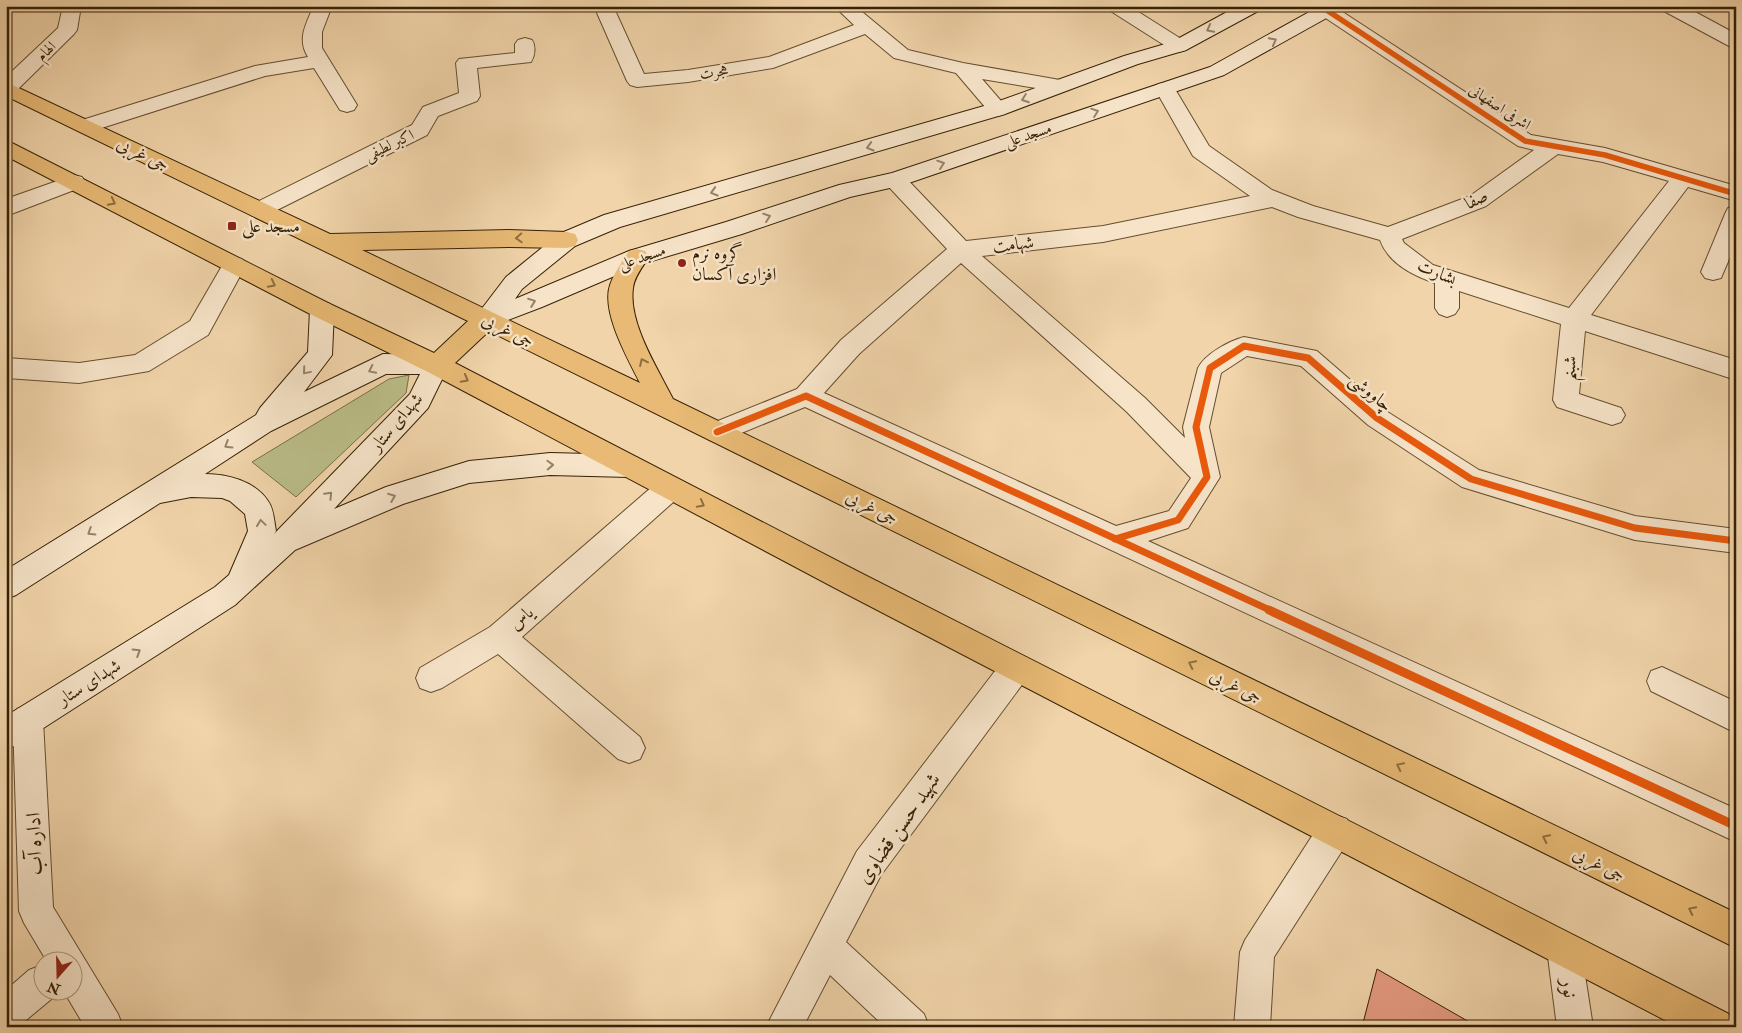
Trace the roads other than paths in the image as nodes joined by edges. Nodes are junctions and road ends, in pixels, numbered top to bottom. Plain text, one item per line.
1 (72, 6) edge
2 (315, 6) edge
3 (603, 6) edge
4 (843, 6) edge
5 (1116, 6) edge
6 (1253, 6) edge
7 (1669, 6) edge
8 (1331, 9) edge
9 (866, 27) junction
10 (1736, 42) edge
11 (525, 44) dead end
12 (1179, 46) junction
13 (321, 62) junction
14 (964, 70) junction
15 (1060, 86) junction
16 (7, 88) edge
17 (1165, 89) junction
18 (346, 105) dead end
19 (998, 109) junction
20 (86, 126) junction
21 (1554, 146) junction
22 (6, 148) edge
23 (1683, 178) junction
24 (895, 180) junction
25 (74, 182) junction
26 (1736, 194) edge
27 (1274, 199) junction
28 (6, 208) edge
29 (259, 210) junction
30 (1736, 214) edge
31 (1389, 235) junction
32 (321, 240) junction
33 (567, 240) junction
34 (961, 250) junction
35 (637, 257) junction
36 (234, 265) junction
37 (1713, 272) dead end
38 (1447, 278) junction
39 (1447, 308) dead end
40 (322, 310) junction
41 (486, 319) junction
42 (1574, 319) junction
43 (437, 365) junction
44 (6, 368) edge
45 (1736, 370) edge
46 (806, 396) junction
47 (664, 406) junction
48 (1612, 415) dead end
49 (262, 424) junction
50 (717, 432) junction
51 (629, 466) junction
52 (1207, 477) junction
53 (670, 488) junction
54 (146, 497) junction
55 (1115, 539) junction
56 (1736, 541) edge
57 (283, 544) junction
58 (6, 586) edge
59 (225, 596) junction
60 (500, 636) junction
61 (1016, 668) junction
62 (431, 678) dead end
63 (1662, 681) dead end
64 (1736, 718) edge
65 (17, 727) edge
66 (629, 748) dead end
67 (1736, 826) edge
68 (1335, 831) junction
69 (1736, 931) edge
70 (825, 946) junction
71 (1564, 949) junction
72 (60, 950) edge
73 (82, 989) edge
74 (32, 991) edge
75 (6, 1013) edge
76 (105, 1027) edge
77 (784, 1027) edge
78 (911, 1027) edge
79 (1252, 1027) edge
80 (1575, 1027) edge
81 (1716, 1027) edge

1 - 16 street, الهام
2 - 13 street
3 - 9 street, هجرت
4 - 9 street
5 - 12 street
6 -> 12 street, مسجد علی
7 - 10 street
17 -> 8 street, مسجد علی
8 - 21 street, اشرفی اصفهانی
9 - 14 street
11 - 29 street, اکبر لطیفی
12 - 15 street, مسجد علی
13 - 18 street
13 - 20 street
14 - 15 street
14 - 19 street
15 -> 19 street, مسجد علی
16 - 20 main road, جی غربی
24 -> 17 street, مسجد علی
17 - 27 street
19 -> 33 street, مسجد علی
20 - 29 main road, جی غربی
21 - 23 street, اشرفی اصفهانی
21 - 31 street, صفا
22 - 25 main road
23 - 26 street, اشرفی اصفهانی
23 - 42 street
24 - 34 street
35 -> 24 street, مسجد علی
25 - 28 street
25 -> 36 main road
27 - 31 street
27 - 34 street, شهامت
29 - 32 main road, جی غربی
30 - 37 street
31 - 38 street, بشارت
33 -> 32 main road
32 - 41 main road, جی غربی
33 - 41 street, مسجد علی
34 - 46 street
34 - 52 street
41 -> 35 street, مسجد علی
47 -> 35 main road
36 -> 40 main road
36 - 44 street
38 - 39 street
38 - 42 street, بشارت
40 - 43 main road
40 -> 49 street
41 - 43 main road
41 - 47 main road, جی غربی
42 - 45 street, بشارت
42 - 48 street, شبنم
43 -> 49 street, شهدای ستار
43 -> 51 main road
57 -> 43 street, شهدای ستار
46 - 50 street
46 - 55 street
47 - 50 main road, جی غربی
49 -> 54 street, شهدای ستار
69 -> 50 main road, جی غربی
51 - 53 main road
57 -> 51 street
52 - 55 street
52 - 56 street, چاووشی
53 - 60 street, یاس
53 -> 61 main road
54 -> 58 street, شهدای ستار
59 -> 54 street
55 - 67 street
57 - 59 street, شهدای ستار
65 -> 59 street, شهدای ستار
60 - 62 street
60 - 66 street, یاس
61 - 68 main road
61 - 70 street, شهید حسن قضاوی
63 - 64 street
65 - 72 street, اداره آب
68 - 71 main road
68 - 79 street
70 - 77 street, شهید حسن قضاوی
70 - 78 street
71 - 80 street, نور
71 - 81 main road
73 - 76 street
74 - 75 street

